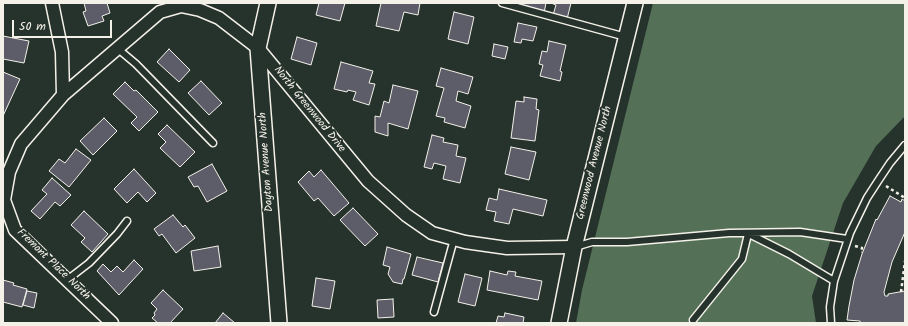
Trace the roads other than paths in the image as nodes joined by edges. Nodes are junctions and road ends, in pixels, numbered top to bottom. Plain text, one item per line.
1 (52, 3) edge
2 (268, 3) edge
3 (502, 3) edge
4 (635, 3) edge
5 (626, 37) junction
6 (117, 48) junction
7 (258, 48) junction
8 (62, 95) junction
9 (212, 143) dead end
10 (905, 145) edge
11 (127, 221) dead end
12 (748, 234) junction
13 (454, 239) junction
14 (848, 239) junction
15 (574, 247) junction
16 (67, 280) junction
17 (834, 281) junction
18 (434, 312) dead end
19 (693, 320) dead end
20 (112, 323) edge
21 (279, 323) edge
22 (559, 323) edge
23 (831, 323) edge

1 - 8 street
2 - 7 street, Dayton Avenue North
3 - 5 lane
4 - 5 street, Greenwood Avenue North
5 - 15 street, Greenwood Avenue North
6 - 7 street, North Greenwood Drive
6 - 8 street, North Greenwood Drive
6 - 9 lane
7 - 13 street, North Greenwood Drive
7 - 21 street, Dayton Avenue North
8 - 16 street, Fremont Place North
10 - 14 lane
11 - 16 lane
12 - 14 lane
12 - 15 lane
12 - 17 lane
12 - 19 lane
13 - 15 street, North Greenwood Drive
13 - 18 lane
14 - 17 lane
15 - 22 street, Greenwood Avenue North
16 - 20 street, Fremont Place North
17 - 23 lane

